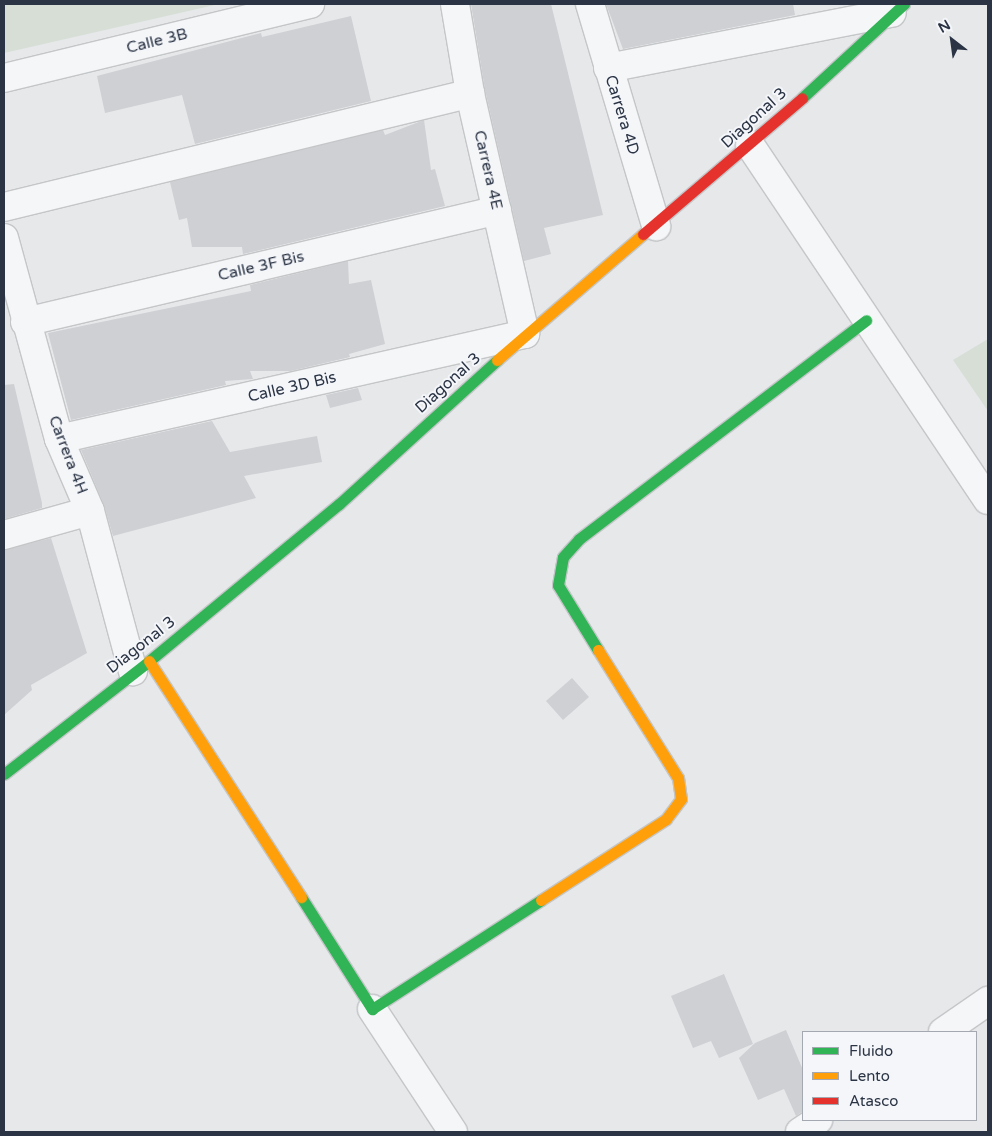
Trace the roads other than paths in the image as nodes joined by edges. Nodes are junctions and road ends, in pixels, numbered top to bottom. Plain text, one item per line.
1 (310, 4) edge
2 (456, 4) edge
3 (590, 4) edge
4 (898, 8) edge
5 (608, 68) junction
6 (4, 78) edge
7 (470, 93) junction
8 (750, 145) junction
9 (4, 207) edge
10 (497, 210) junction
11 (656, 226) junction
12 (4, 238) edge
13 (866, 320) junction
14 (25, 322) junction
15 (525, 334) junction
16 (59, 439) junction
17 (988, 500) edge
18 (90, 511) junction
19 (4, 535) edge
20 (141, 666) junction
21 (5, 768) edge
22 (988, 1001) edge
23 (372, 1009) junction
24 (944, 1031) edge
25 (816, 1121) edge
26 (453, 1132) edge
27 (800, 1132) edge

1 - 6 street, Calle 3B
2 - 7 street, Carrera 4E
3 - 5 street, Carrera 4D
4 - 5 street
4 - 8 street, Diagonal 3
5 - 11 street, Carrera 4D
7 - 9 street
7 - 10 street, Carrera 4E
8 - 11 street, Diagonal 3
8 - 13 street
10 - 14 street, Calle 3F Bis
10 - 15 street, Carrera 4E
11 - 15 street, Diagonal 3
12 - 14 street, Carrera 4H
13 - 17 street
13 - 23 street
14 - 16 street, Carrera 4H
15 - 16 street, Calle 3D Bis
15 - 20 street, Diagonal 3
16 - 18 street, Carrera 4H
18 - 19 street
18 - 20 street, Carrera 4H
20 - 21 street, Diagonal 3
20 - 23 street
22 - 24 street
23 - 26 street
25 - 27 street

